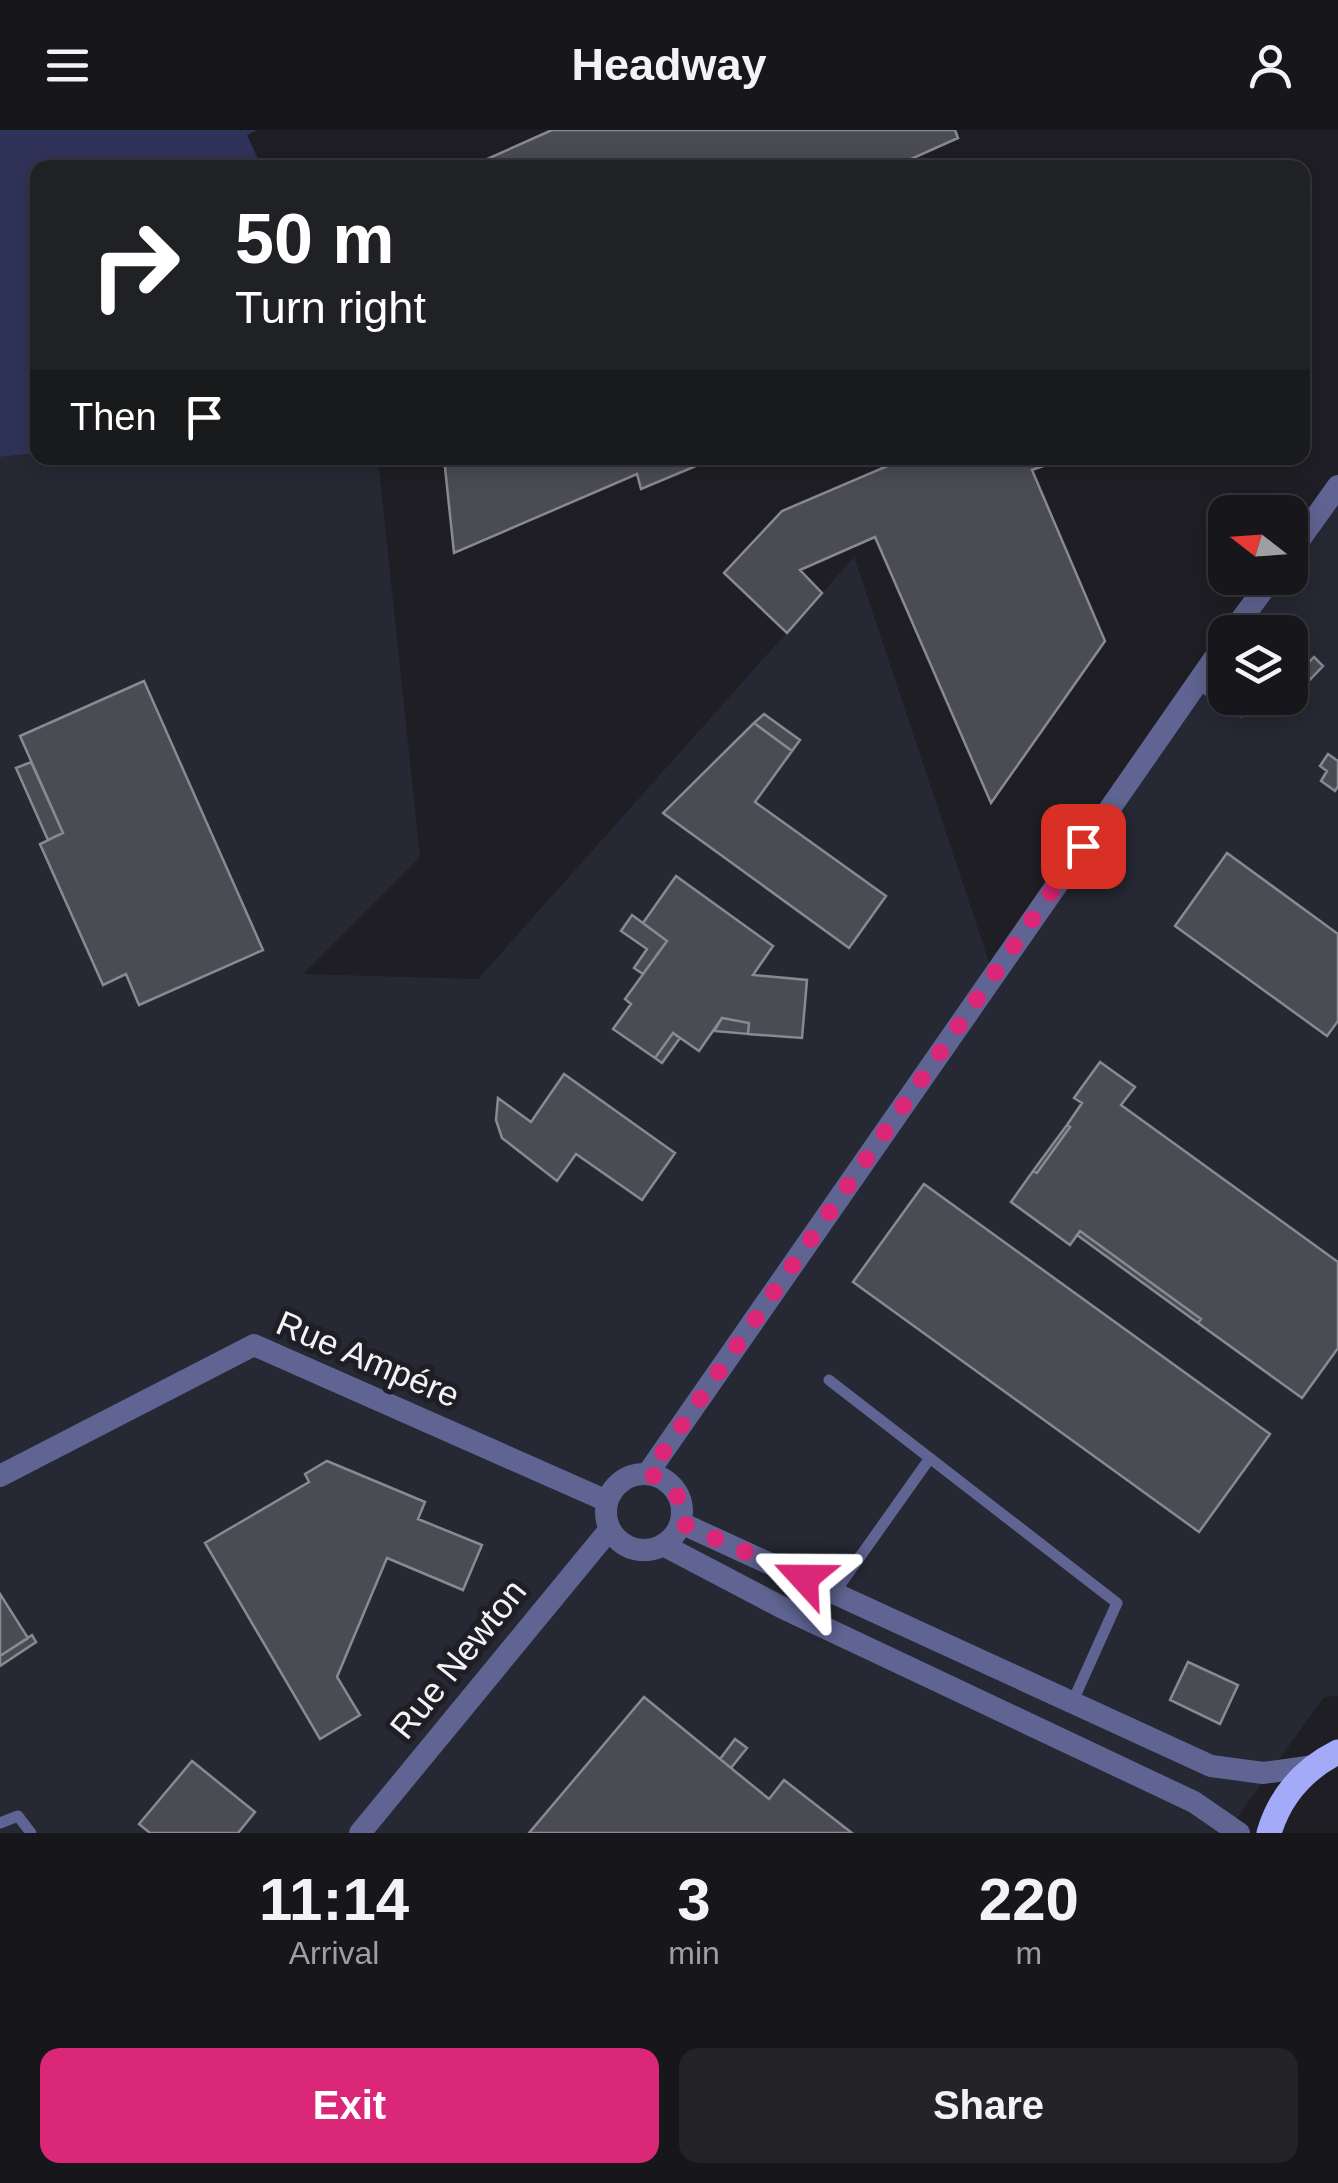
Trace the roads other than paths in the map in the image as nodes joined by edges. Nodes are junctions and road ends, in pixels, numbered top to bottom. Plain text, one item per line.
1 (1338, 486) edge
2 (1308, 528) edge
3 (1208, 666) edge
4 (1196, 683) junction
5 (1208, 691) edge
6 (830, 1380) dead end
7 (930, 1458) junction
8 (648, 1474) junction
9 (0, 1476) edge
10 (607, 1501) junction
11 (681, 1523) junction
12 (610, 1529) junction
13 (663, 1545) junction
14 (836, 1592) junction
15 (1072, 1703) junction
16 (1338, 1752) edge
17 (1314, 1766) junction
18 (0, 1823) edge
19 (31, 1833) edge
20 (360, 1833) edge
21 (1238, 1833) edge
22 (1269, 1833) edge

1 - 2 street
3 - 4 street
4 - 5 lane
4 - 8 street
6 - 7 lane
7 - 14 lane
7 - 15 lane
8 - 10 street
8 - 11 street
9 - 10 street, Rue Ampére
10 - 12 street
11 - 13 street
11 - 14 street
12 - 13 street
12 - 20 street, Rue Newton
13 - 21 street
14 - 15 street
15 - 17 street
16 - 17 main road
17 - 22 main road
18 - 19 lane

